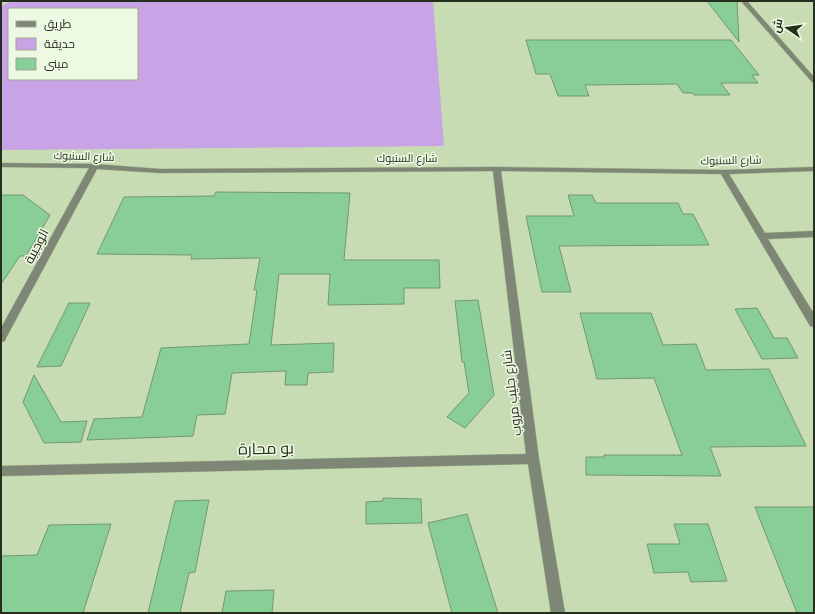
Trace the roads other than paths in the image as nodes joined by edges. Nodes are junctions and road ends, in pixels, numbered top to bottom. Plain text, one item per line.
1 (744, 1) edge
2 (814, 81) edge
3 (1, 165) edge
4 (94, 166) junction
5 (497, 169) junction
6 (814, 169) edge
7 (724, 172) junction
8 (814, 234) edge
9 (762, 236) junction
10 (814, 323) edge
11 (1, 338) edge
12 (533, 460) junction
13 (1, 471) edge
14 (558, 613) edge

1 - 2 street
3 - 4 street, شارع السنبوك
4 - 5 street, شارع السنبوك
4 - 11 street, الوجيبة
5 - 7 street, شارع السنبوك
5 - 12 street, شارع جليب مروب
6 - 7 street, شارع السنبوك
7 - 9 street
8 - 9 street
9 - 10 street
12 - 13 street, بو محارة
12 - 14 street, شارع جليب مروب

